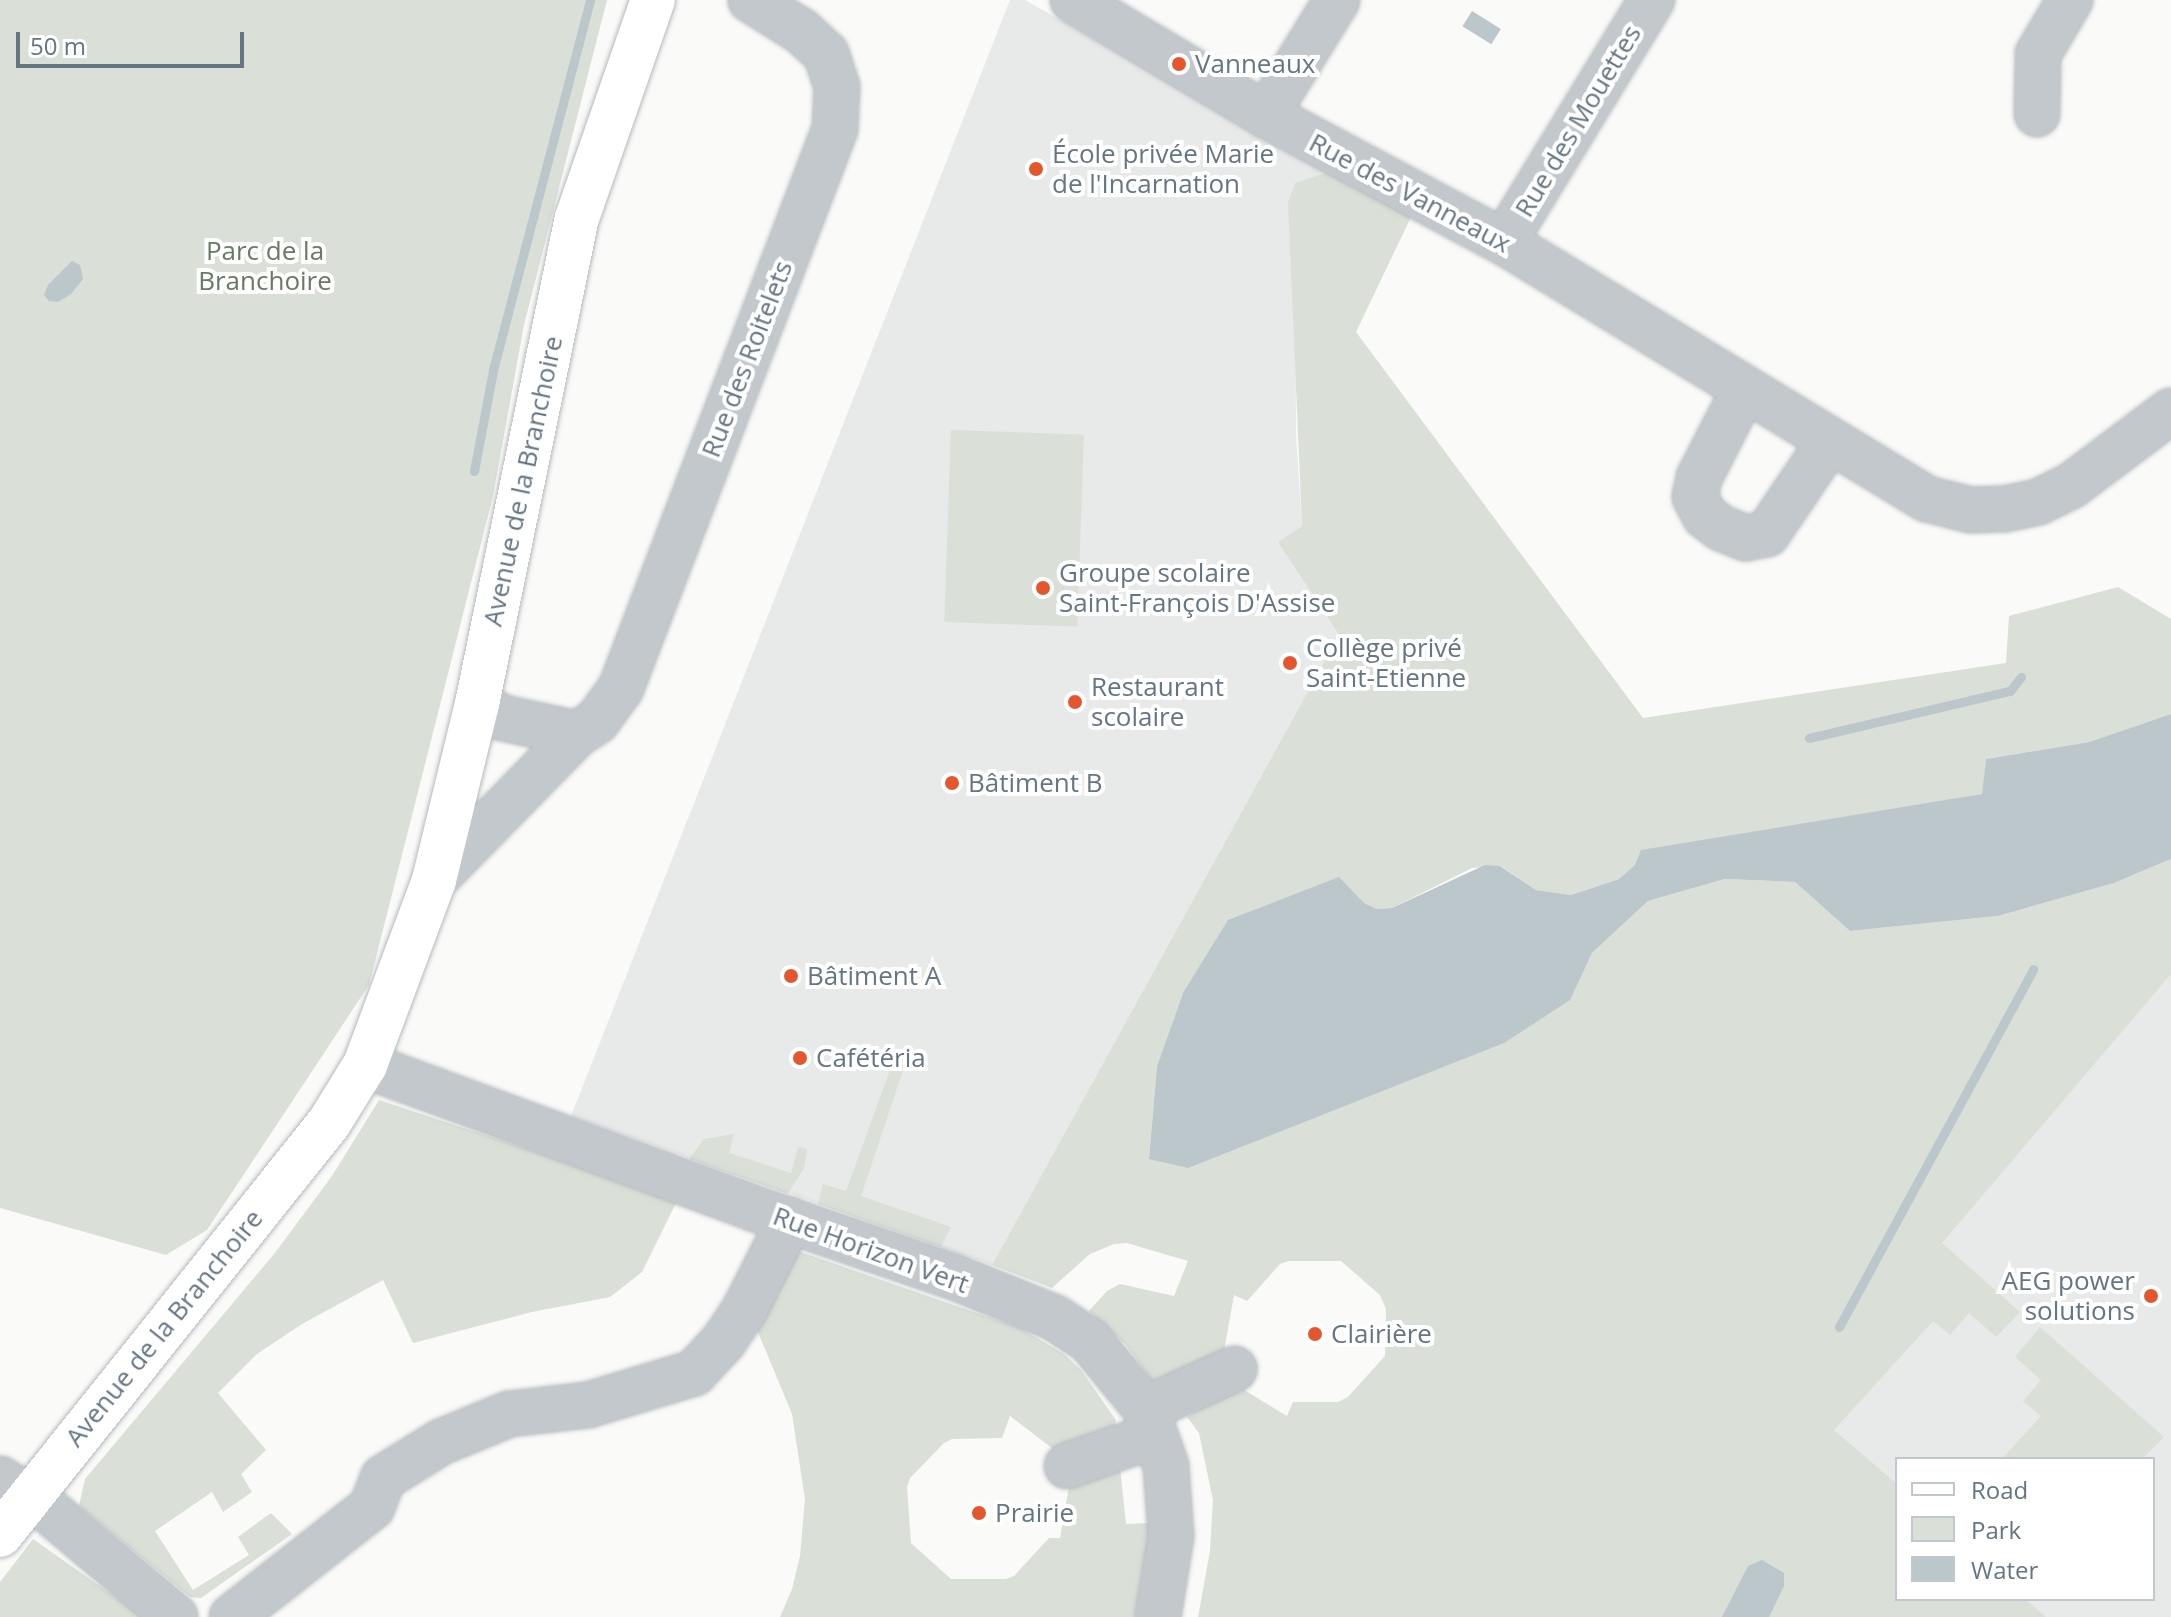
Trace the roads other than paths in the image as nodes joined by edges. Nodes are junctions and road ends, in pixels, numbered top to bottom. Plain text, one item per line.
1 (653, 0) edge
2 (751, 0) edge
3 (1073, 0) edge
4 (1337, 0) edge
5 (1652, 0) edge
6 (2070, 0) edge
7 (2037, 114) dead end
8 (1266, 115) junction
9 (1504, 242) junction
10 (1744, 390) junction
11 (2171, 411) edge
12 (1830, 441) junction
13 (477, 704) junction
14 (577, 734) junction
15 (434, 880) junction
16 (365, 1065) junction
17 (790, 1220) junction
18 (1234, 1369) dead end
19 (1150, 1422) junction
20 (1067, 1466) dead end
21 (15, 1488) edge
22 (0, 1535) edge
23 (175, 1617) edge
24 (232, 1617) edge
25 (1158, 1617) edge

1 - 13 main road, Avenue de la Branchoire
2 - 14 street, Rue des Roitelets
3 - 8 street, Rue des Vanneaux
4 - 8 street
5 - 9 street, Rue des Mouettes
6 - 7 street
8 - 9 street, Rue des Vanneaux
9 - 10 street, Rue des Vanneaux
10 - 12 street, Rue des Vanneaux
10 - 12 street
11 - 12 street, Rue des Vanneaux
13 - 14 street
13 - 15 main road, Avenue de la Branchoire
14 - 15 street, Rue des Roitelets
15 - 16 main road, Avenue de la Branchoire
16 - 17 street, Rue Horizon Vert
16 - 21 main road, Avenue de la Branchoire
17 - 19 street, Rue Horizon Vert
17 - 24 street
18 - 19 street
19 - 20 street
19 - 25 street, Rue Horizon Vert
21 - 22 main road, Avenue de la Branchoire
21 - 23 street

